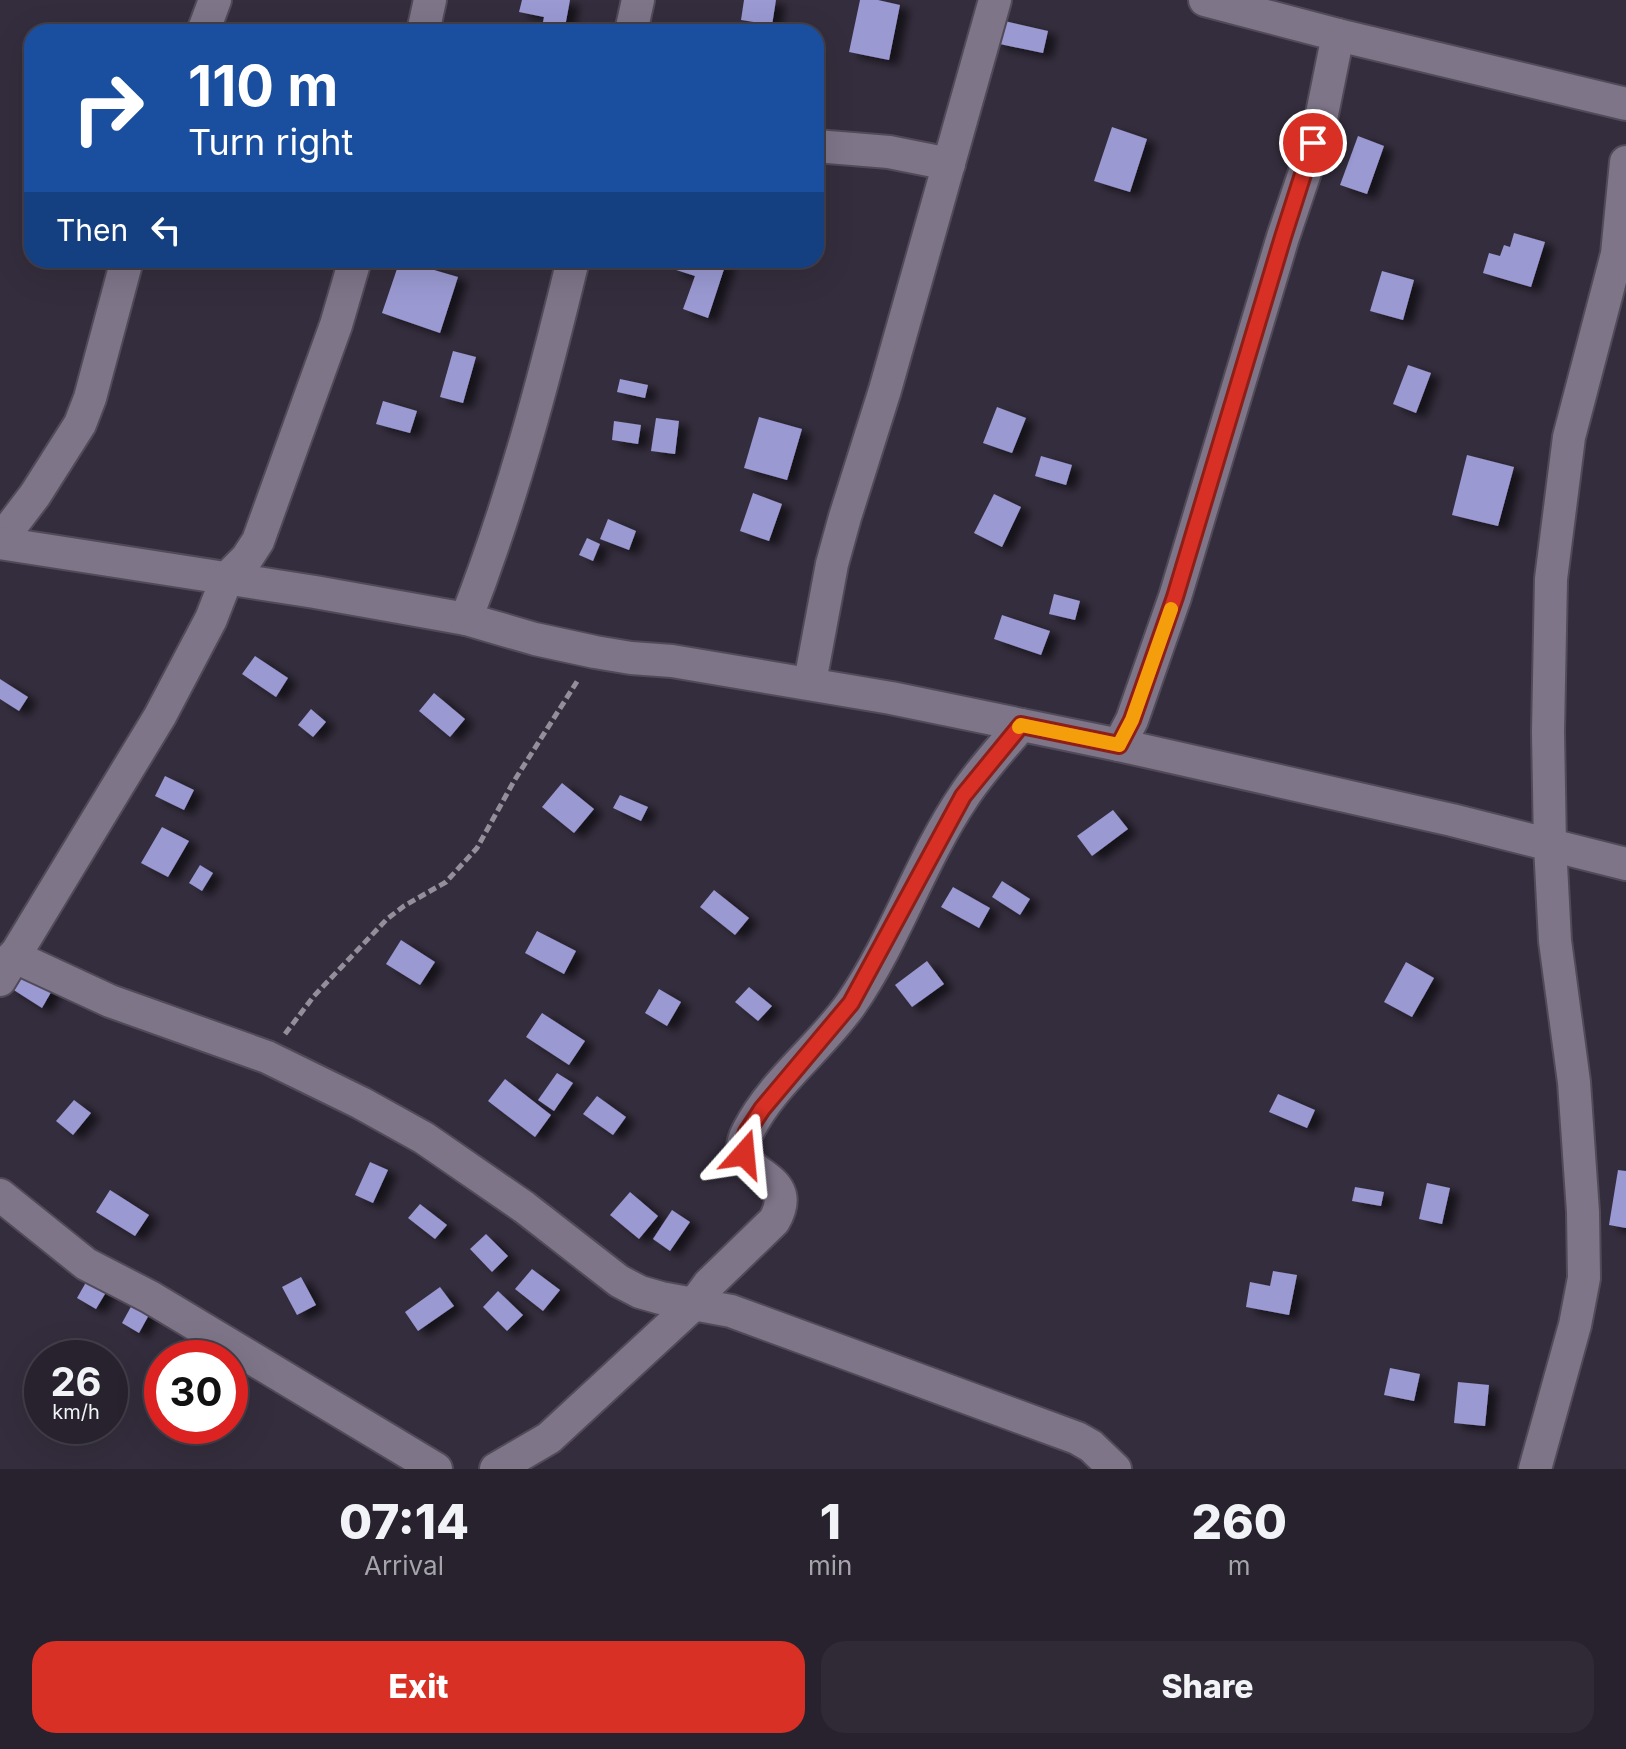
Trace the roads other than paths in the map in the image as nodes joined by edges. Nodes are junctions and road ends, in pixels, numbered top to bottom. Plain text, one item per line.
1 (215, 0) edge
2 (430, 0) edge
3 (638, 0) edge
4 (995, 0) edge
5 (1205, 0) edge
6 (206, 24) edge
7 (425, 24) edge
8 (633, 24) edge
9 (1338, 35) junction
10 (1626, 104) edge
11 (824, 147) edge
12 (1626, 162) edge
13 (949, 164) junction
14 (125, 268) edge
15 (353, 268) edge
16 (571, 268) edge
17 (0, 542) edge
18 (227, 578) junction
19 (466, 619) junction
20 (810, 682) junction
21 (1021, 725) junction
22 (1119, 745) junction
23 (1550, 845) junction
24 (1626, 864) edge
25 (9, 953) edge
26 (0, 1195) edge
27 (695, 1303) junction
28 (436, 1469) edge
29 (496, 1469) edge
30 (1115, 1469) edge
31 (1535, 1469) edge

1 - 6 street
2 - 7 street
3 - 8 street
4 - 13 street
5 - 9 street
9 - 10 street
9 - 22 street
11 - 13 street
12 - 23 street
13 - 20 street
14 - 17 street
15 - 18 street
16 - 19 street
17 - 18 street
18 - 19 street
18 - 25 street
19 - 20 street
20 - 21 street
21 - 22 street
21 - 27 street
22 - 23 street
23 - 24 street
23 - 31 street
25 - 27 street
26 - 28 street
27 - 29 street
27 - 30 street

